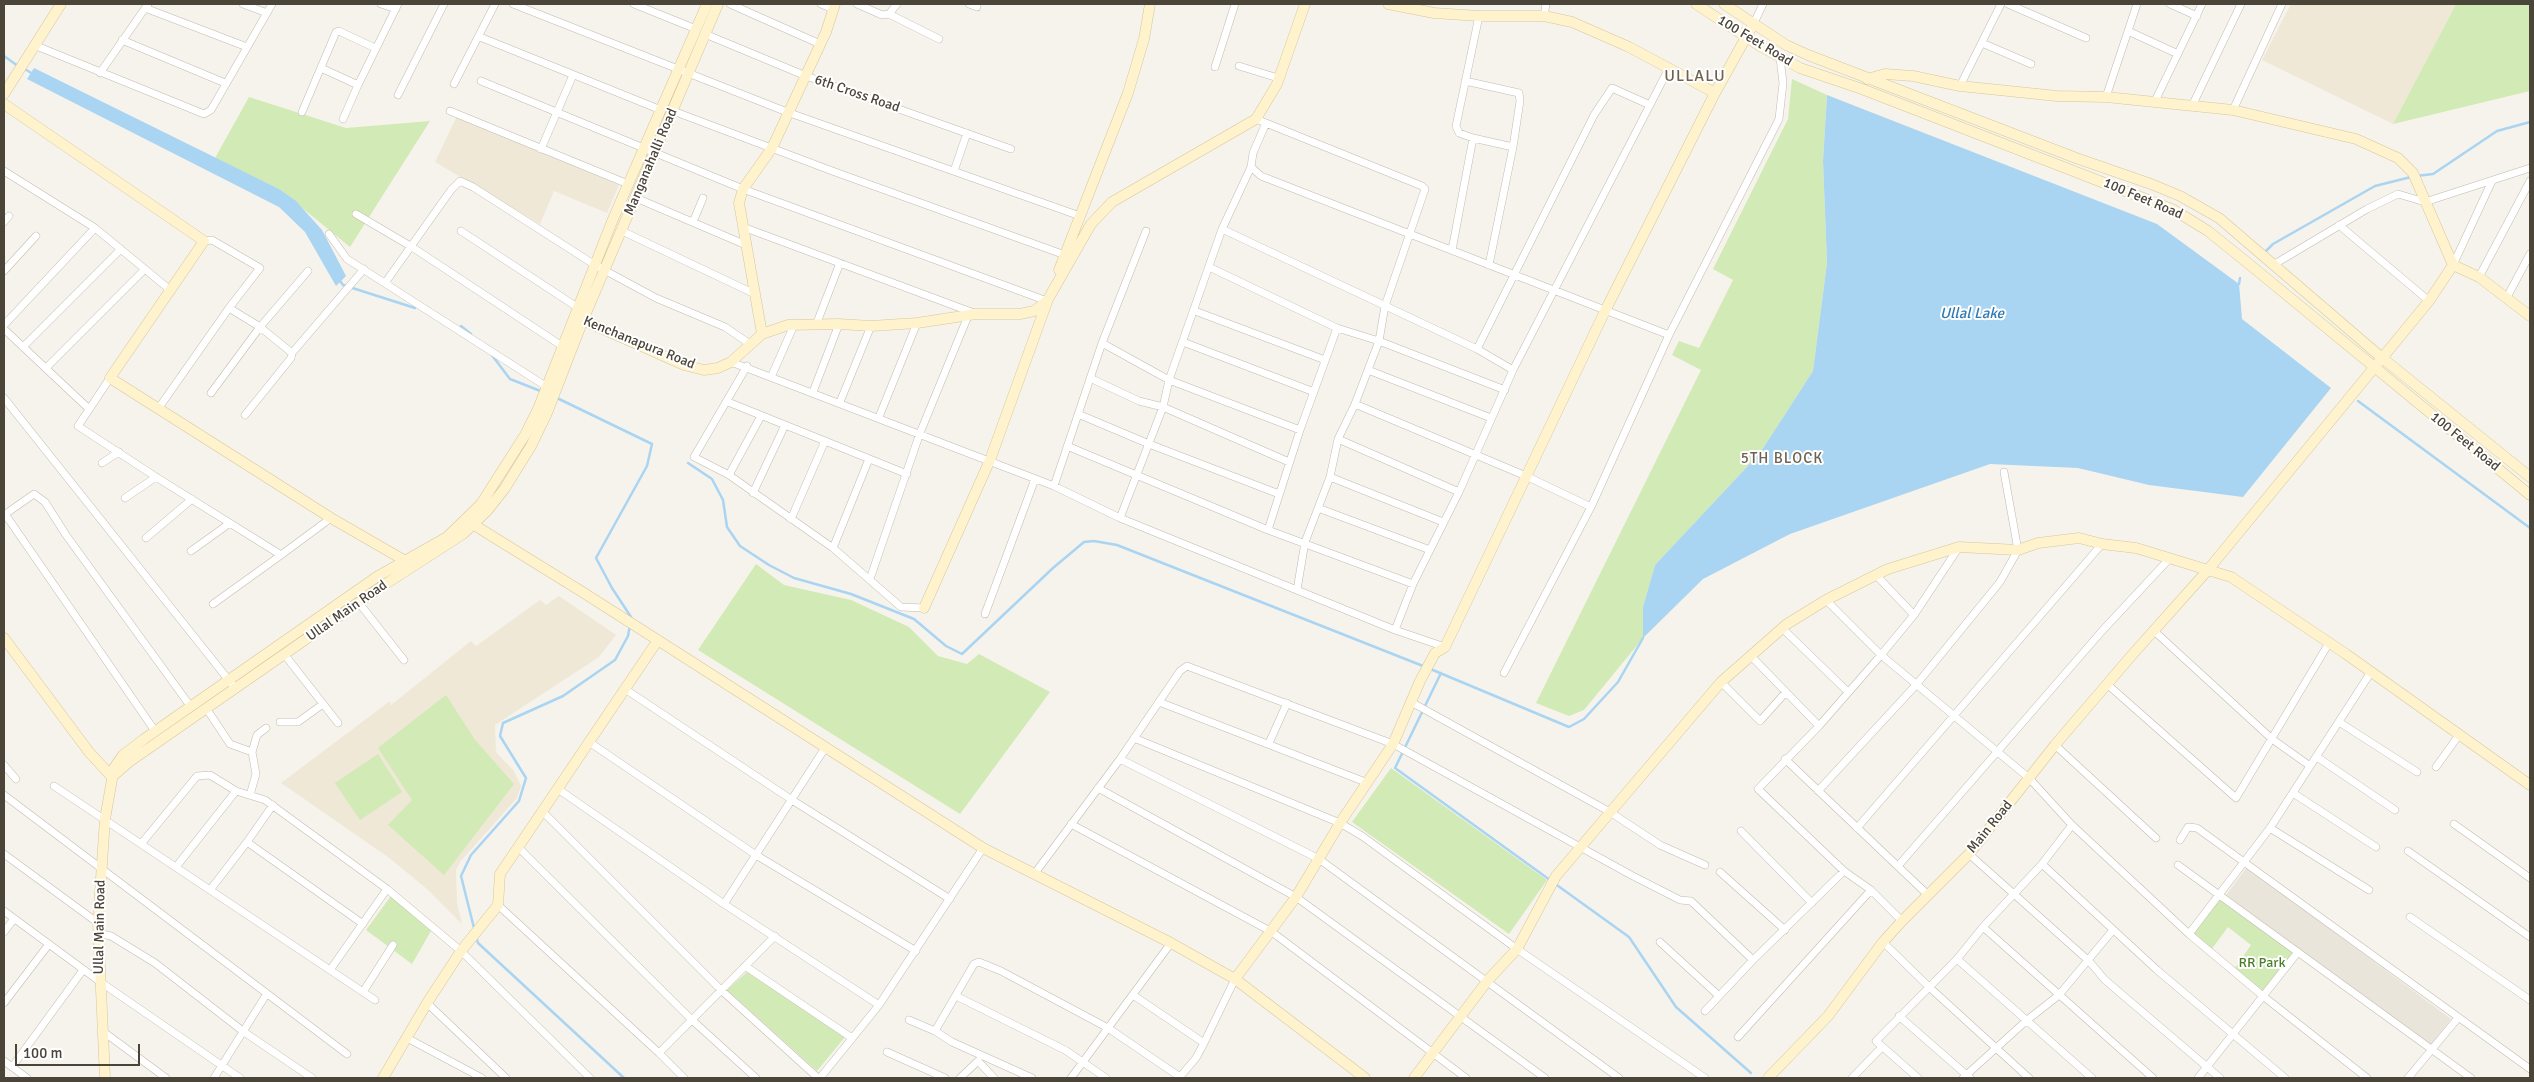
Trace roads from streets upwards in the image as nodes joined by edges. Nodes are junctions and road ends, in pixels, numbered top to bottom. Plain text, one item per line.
1 (61, 4) edge
2 (243, 4) edge
3 (272, 4) edge
4 (381, 4) edge
5 (444, 4) edge
6 (495, 4) edge
7 (513, 4) edge
8 (634, 4) edge
9 (707, 4) edge
10 (718, 4) edge
11 (730, 4) edge
12 (821, 4) edge
13 (857, 4) edge
14 (897, 4) edge
15 (969, 4) edge
16 (1150, 4) edge
17 (1235, 4) edge
18 (1305, 4) edge
19 (1388, 4) edge
20 (1546, 4) edge
21 (1696, 4) edge
22 (1724, 4) edge
23 (1763, 4) edge
24 (2002, 4) edge
25 (2008, 4) edge
26 (2137, 4) edge
27 (2170, 4) edge
28 (2202, 4) edge
29 (2241, 4) edge
30 (2282, 4) edge
31 (147, 6) edge
32 (397, 6) edge
33 (834, 7) edge
34 (977, 7) dead end
35 (1436, 8) edge
36 (268, 13) junction
37 (889, 14) junction
38 (1479, 16) junction
39 (1544, 16) junction
40 (2197, 16) junction
41 (1754, 23) junction
42 (701, 31) junction
43 (2128, 31) junction
44 (480, 36) junction
45 (1746, 37) junction
46 (2086, 38) dead end
47 (938, 39) dead end
48 (122, 40) junction
49 (1982, 42) junction
50 (820, 44) junction
51 (247, 47) junction
52 (375, 48) junction
53 (31, 50) junction
54 (2178, 54) junction
55 (1780, 58) junction
56 (2031, 64) dead end
57 (1239, 66) dead end
58 (1215, 67) dead end
59 (321, 68) junction
60 (1668, 70) junction
61 (684, 71) junction
62 (100, 73) junction
63 (573, 75) junction
64 (806, 76) junction
65 (1278, 78) junction
66 (1868, 79) junction
67 (481, 80) dead end
68 (1466, 82) junction
69 (225, 83) junction
70 (454, 84) dead end
71 (358, 85) junction
72 (1960, 86) junction
73 (1862, 89) junction
74 (1715, 93) junction
75 (4, 94) edge
76 (398, 95) dead end
77 (2106, 97) junction
78 (2155, 102) junction
79 (4, 104) edge
80 (1650, 105) junction
81 (2192, 106) junction
82 (661, 110) junction
83 (2233, 110) junction
84 (450, 111) dead end
85 (673, 111) junction
86 (302, 112) dead end
87 (557, 112) junction
88 (787, 112) junction
89 (343, 119) dead end
90 (1261, 121) junction
91 (967, 133) junction
92 (1473, 138) junction
93 (1513, 147) junction
94 (644, 148) junction
95 (772, 148) junction
96 (1011, 148) dead end
97 (541, 149) junction
98 (656, 153) junction
99 (1251, 167) junction
100 (2530, 168) edge
101 (4, 171) edge
102 (954, 171) junction
103 (2492, 181) junction
104 (2530, 181) edge
105 (628, 184) junction
106 (743, 189) junction
107 (636, 198) junction
108 (703, 198) dead end
109 (2425, 202) junction
110 (356, 214) dead end
111 (1080, 216) junction
112 (693, 222) junction
113 (2339, 225) junction
114 (743, 227) junction
115 (95, 228) junction
116 (1222, 229) junction
117 (1146, 231) dead end
118 (462, 232) dead end
119 (622, 232) junction
120 (329, 234) dead end
121 (1410, 234) junction
122 (36, 236) dead end
123 (204, 241) junction
124 (746, 244) junction
125 (412, 247) junction
126 (120, 249) junction
127 (1452, 250) junction
128 (2530, 254) edge
129 (1065, 255) junction
130 (2265, 258) junction
131 (840, 263) junction
132 (1489, 265) junction
133 (594, 266) junction
134 (2453, 266) junction
135 (1209, 268) junction
136 (144, 269) junction
137 (364, 270) junction
138 (4, 271) edge
139 (308, 271) dead end
140 (604, 271) junction
141 (1514, 275) junction
142 (2479, 277) junction
143 (385, 282) junction
144 (169, 289) junction
145 (1555, 291) junction
146 (755, 294) junction
147 (2506, 299) junction
148 (1047, 301) junction
149 (2429, 301) junction
150 (1385, 306) junction
151 (229, 308) junction
152 (1195, 311) junction
153 (1605, 311) junction
154 (578, 314) junction
155 (972, 315) junction
156 (2530, 316) edge
157 (917, 323) junction
158 (839, 324) junction
159 (4, 325) edge
160 (794, 325) junction
161 (816, 325) junction
162 (872, 326) junction
163 (260, 327) junction
164 (1337, 328) junction
165 (4, 329) edge
166 (762, 334) junction
167 (1669, 335) junction
168 (1379, 341) junction
169 (1183, 342) junction
170 (1102, 343) junction
171 (750, 344) junction
172 (562, 346) junction
173 (22, 347) junction
174 (1477, 349) junction
175 (292, 353) junction
176 (2381, 357) junction
177 (1325, 360) junction
178 (731, 362) junction
179 (747, 366) junction
180 (46, 368) junction
181 (2372, 368) junction
182 (1368, 370) junction
183 (1514, 370) junction
184 (772, 375) junction
185 (110, 378) junction
186 (1090, 378) junction
187 (1169, 380) junction
188 (551, 389) junction
189 (1504, 390) junction
190 (211, 392) dead end
191 (813, 392) junction
192 (1314, 392) junction
193 (4, 398) edge
194 (728, 402) junction
195 (840, 402) junction
196 (1355, 404) junction
197 (1163, 407) junction
198 (88, 408) junction
199 (158, 409) junction
200 (542, 411) joint
201 (1078, 414) junction
202 (245, 416) dead end
203 (761, 416) junction
204 (878, 417) junction
205 (1491, 418) junction
206 (785, 425) junction
207 (1300, 430) junction
208 (920, 433) junction
209 (1338, 439) junction
210 (824, 441) junction
211 (1149, 444) junction
212 (1067, 446) junction
213 (119, 452) junction
214 (1475, 454) junction
215 (869, 459) junction
216 (990, 460) junction
217 (1289, 462) junction
218 (102, 463) dead end
219 (2004, 472) dead end
220 (907, 474) junction
221 (729, 475) junction
222 (1137, 475) junction
223 (1526, 476) junction
224 (156, 477) junction
225 (1330, 477) junction
226 (2530, 477) edge
227 (1035, 479) junction
228 (1054, 486) junction
229 (1459, 492) junction
230 (753, 493) junction
231 (1279, 494) junction
232 (2530, 495) edge
233 (125, 498) dead end
234 (192, 499) junction
235 (1591, 507) junction
236 (1318, 508) junction
237 (4, 515) edge
238 (330, 518) junction
239 (1120, 518) junction
240 (791, 519) junction
241 (470, 522) junction
242 (1443, 522) junction
243 (230, 523) junction
244 (1268, 530) junction
245 (146, 538) dead end
246 (1305, 542) junction
247 (2102, 544) junction
248 (1959, 547) junction
249 (833, 548) junction
250 (191, 550) dead end
251 (1430, 550) junction
252 (2018, 550) junction
253 (281, 555) junction
254 (2170, 558) junction
255 (409, 563) junction
256 (2207, 570) junction
257 (1876, 574) junction
258 (870, 579) junction
259 (1412, 584) junction
260 (1297, 590) junction
261 (1826, 600) junction
262 (358, 603) junction
263 (213, 604) dead end
264 (924, 608) joint
265 (985, 614) dead end
266 (1914, 615) junction
267 (1782, 628) junction
268 (1395, 630) junction
269 (2153, 630) junction
270 (658, 640) junction
271 (5, 642) edge
272 (2329, 643) junction
273 (1445, 647) junction
274 (284, 654) junction
275 (1881, 654) junction
276 (1751, 656) junction
277 (404, 660) dead end
278 (2370, 672) junction
279 (1504, 673) dead end
280 (1721, 682) junction
281 (232, 684) junction
282 (2107, 684) junction
283 (1916, 685) junction
284 (625, 689) junction
285 (1786, 692) junction
286 (1848, 692) junction
287 (1159, 702) junction
288 (1411, 702) junction
289 (1287, 703) junction
290 (323, 704) junction
291 (191, 707) junction
292 (206, 708) junction
293 (1952, 716) junction
294 (280, 722) dead end
295 (2339, 722) junction
296 (338, 723) dead end
297 (1819, 726) junction
298 (266, 728) dead end
299 (155, 732) junction
300 (2459, 735) junction
301 (1134, 738) junction
302 (2272, 739) junction
303 (589, 742) junction
304 (1269, 743) junction
305 (1393, 744) junction
306 (2055, 745) junction
307 (825, 748) junction
308 (252, 752) junction
309 (1996, 752) junction
310 (2317, 757) junction
311 (1120, 759) junction
312 (1785, 760) junction
313 (4, 765) edge
314 (2310, 766) junction
315 (2436, 767) dead end
316 (2417, 772) dead end
317 (112, 777) junction
318 (2029, 778) junction
319 (16, 780) dead end
320 (1368, 783) junction
321 (54, 786) dead end
322 (2530, 786) edge
323 (1098, 788) junction
324 (558, 789) junction
325 (236, 790) junction
326 (1818, 791) junction
327 (2293, 793) junction
328 (4, 795) edge
329 (250, 795) junction
330 (792, 800) junction
331 (274, 805) junction
332 (2395, 810) dead end
333 (542, 811) junction
334 (1610, 812) junction
335 (105, 819) junction
336 (1340, 823) junction
337 (1072, 824) junction
338 (2454, 824) dead end
339 (2072, 826) junction
340 (1857, 828) junction
341 (2270, 828) junction
342 (1741, 831) dead end
343 (2156, 838) dead end
344 (2180, 840) dead end
345 (247, 842) junction
346 (141, 844) junction
347 (1581, 846) junction
348 (518, 847) junction
349 (2376, 847) dead end
350 (983, 848) junction
351 (2408, 851) dead end
352 (4, 854) edge
353 (1970, 854) junction
354 (756, 855) junction
355 (1320, 858) junction
356 (2246, 862) junction
357 (2042, 864) junction
358 (1705, 865) dead end
359 (2178, 865) dead end
360 (1898, 866) junction
361 (176, 867) junction
362 (101, 871) junction
363 (1844, 871) junction
364 (1720, 872) dead end
365 (1035, 873) junction
366 (2530, 878) edge
367 (210, 890) junction
368 (387, 890) junction
369 (1871, 890) junction
370 (2369, 890) dead end
371 (2014, 894) junction
372 (2220, 894) junction
373 (1928, 895) junction
374 (1296, 897) junction
375 (950, 899) junction
376 (1812, 903) junction
377 (498, 904) junction
378 (724, 904) junction
379 (4, 911) edge
380 (2410, 917) dead end
381 (14, 918) junction
382 (1902, 921) junction
383 (363, 924) junction
384 (1983, 927) junction
385 (98, 928) junction
386 (1785, 930) junction
387 (2113, 930) junction
388 (4, 932) edge
389 (1272, 932) junction
390 (2189, 934) junction
391 (775, 936) junction
392 (2530, 937) edge
393 (1660, 942) dead end
394 (1883, 942) junction
395 (1171, 943) junction
396 (49, 944) junction
397 (393, 945) dead end
398 (1517, 949) junction
399 (461, 951) junction
400 (916, 951) junction
401 (2298, 952) junction
402 (1957, 959) junction
403 (1753, 960) junction
404 (2089, 961) junction
405 (745, 966) junction
406 (83, 970) junction
407 (330, 970) junction
408 (1235, 979) junction
409 (1488, 980) junction
410 (99, 981) junction
411 (1928, 986) junction
412 (722, 990) junction
413 (363, 992) junction
414 (266, 995) junction
415 (1132, 995) junction
416 (2058, 995) junction
417 (956, 996) junction
418 (1719, 996) junction
419 (2263, 996) junction
420 (375, 1000) dead end
421 (2530, 1000) edge
422 (4, 1003) edge
423 (427, 1003) junction
424 (879, 1005) junction
425 (1705, 1011) dead end
426 (1899, 1016) junction
427 (1460, 1017) junction
428 (2458, 1018) junction
429 (692, 1020) junction
430 (909, 1020) dead end
431 (2026, 1021) junction
432 (1108, 1028) junction
433 (101, 1030) junction
434 (935, 1031) junction
435 (244, 1032) junction
436 (2232, 1033) junction
437 (1738, 1037) dead end
438 (407, 1038) junction
439 (852, 1038) junction
440 (1204, 1043) junction
441 (1882, 1047) junction
442 (1996, 1050) junction
443 (2430, 1051) junction
444 (886, 1052) dead end
445 (659, 1053) junction
446 (347, 1054) dead end
447 (1433, 1054) junction
448 (4, 1061) edge
449 (1082, 1063) junction
450 (222, 1065) junction
451 (2207, 1066) junction
452 (12, 1067) junction
453 (2530, 1069) edge
454 (386, 1077) edge
455 (1966, 1077) edge
456 (27, 1078) edge
457 (105, 1078) edge
458 (166, 1078) edge
459 (214, 1078) edge
460 (240, 1078) edge
461 (312, 1078) edge
462 (482, 1078) edge
463 (506, 1078) edge
464 (590, 1078) edge
465 (684, 1078) edge
466 (756, 1078) edge
467 (819, 1078) edge
468 (945, 1078) edge
469 (960, 1078) edge
470 (994, 1078) edge
471 (1032, 1078) edge
472 (1071, 1078) edge
473 (1106, 1078) edge
474 (1180, 1078) edge
475 (1365, 1078) edge
476 (1414, 1078) edge
477 (1466, 1078) edge
478 (1545, 1078) edge
479 (1619, 1078) edge
480 (1705, 1078) edge
481 (1768, 1078) edge
482 (1852, 1078) edge
483 (1918, 1078) edge
484 (2029, 1078) edge
485 (2092, 1078) edge
486 (2152, 1078) edge
487 (2198, 1078) edge
488 (2220, 1078) edge
489 (2285, 1078) edge
490 (2367, 1078) edge
491 (2410, 1078) edge
492 (2471, 1078) edge

1 - 53 street
2 - 36 street
3 - 36 street
4 - 32 street
5 - 76 street
6 - 44 street
7 - 61 street
8 - 42 street, 6th Cross Road
9 - 42 street, Manganahalli Road
10 - 42 street, Manganahalli Road
11 - 50 street
12 - 33 street
13 - 37 street
14 - 37 street
15 - 34 street
16 - 111 street
17 - 58 street
18 - 65 street
19 - 35 street
20 - 39 street
21 - 45 street, 100 Feet Road
22 - 41 street, 100 Feet Road
23 - 41 street
24 - 49 street
25 - 46 street
26 - 43 street
27 - 40 street
28 - 40 street
29 - 81 street
30 - 83 street
31 - 48 street
31 - 51 street
32 - 52 street
33 - 50 street
35 - 38 street
36 - 51 street
37 - 47 street
38 - 39 street
38 - 68 street
39 - 60 street
40 - 54 street
41 - 45 street
41 - 66 street, 100 Feet Road
42 - 61 street, Manganahalli Road
42 - 64 street, 6th Cross Road
43 - 54 street
43 - 77 street
44 - 63 street
44 - 70 street
45 - 55 street, 100 Feet Road
45 - 74 street
48 - 62 street
48 - 69 street
49 - 56 street
49 - 72 street
50 - 64 street
51 - 69 street
52 - 59 street
52 - 71 street
53 - 62 street
53 - 75 street
54 - 78 street
55 - 73 street, 100 Feet Road
55 - 167 street
57 - 65 street
59 - 71 street
59 - 86 street
60 - 74 street
60 - 80 street
61 - 82 street, Manganahalli Road
61 - 85 street, Manganahalli Road
61 - 88 street
62 - 69 street
63 - 82 street
63 - 87 street
64 - 88 street
64 - 91 street, 6th Cross Road
65 - 90 street
66 - 72 street
66 - 73 street
66 - 130 street, 100 Feet Road
67 - 87 street
68 - 92 street
68 - 93 street
71 - 89 street
72 - 77 street
73 - 181 street, 100 Feet Road
74 - 153 street
77 - 78 street
78 - 81 street
79 - 123 street
80 - 141 street
80 - 145 street
81 - 83 street
82 - 94 street, Manganahalli Road
83 - 109 street
84 - 97 street
85 - 95 street
85 - 98 street, Manganahalli Road
87 - 94 street
87 - 97 street
88 - 95 street
88 - 102 street
90 - 99 street
90 - 121 street
90 - 148 street
91 - 96 street, 6th Cross Road
91 - 102 street
92 - 93 street
92 - 127 street
93 - 132 street
94 - 98 street
94 - 105 street, Manganahalli Road
95 - 106 street
95 - 129 street
97 - 105 street
98 - 106 street
98 - 107 street, Manganahalli Road
99 - 116 street
99 - 121 street
100 - 103 street
101 - 115 street
102 - 111 street
103 - 109 street
103 - 134 street
104 - 142 street
105 - 133 street, Manganahalli Road
106 - 114 street
106 - 148 street
107 - 112 street
107 - 119 street, Manganahalli Road
108 - 112 street
109 - 113 street
109 - 134 street
110 - 125 street
111 - 129 street
112 - 124 street
113 - 130 street
113 - 149 street
114 - 124 street
114 - 131 street
115 - 126 street
115 - 159 street
116 - 135 street
116 - 150 street
117 - 170 street
118 - 154 street
119 - 140 street, Manganahalli Road
119 - 146 street
120 - 137 street
121 - 127 street
121 - 150 street
122 - 138 street
123 - 144 street
123 - 151 street
124 - 146 street
125 - 133 street
125 - 143 street
125 - 172 street
126 - 136 street
126 - 173 street
127 - 132 street
128 - 147 street
129 - 148 street
130 - 176 street, 100 Feet Road
131 - 155 street
131 - 161 street
132 - 141 street
133 - 140 street
133 - 154 street, Manganahalli Road
134 - 142 street
134 - 149 street, Main Road
135 - 152 street
135 - 164 street
136 - 144 street
136 - 180 street
137 - 143 street
137 - 175 street
139 - 163 street
140 - 154 street, Manganahalli Road
140 - 171 street
141 - 145 street
141 - 174 street
142 - 147 street
143 - 188 street
144 - 185 street
145 - 153 street
145 - 183 street
146 - 166 street
147 - 156 street
148 - 155 street
148 - 216 street
149 - 176 street, Main Road
150 - 168 street
150 - 174 street
151 - 163 street
151 - 199 street
152 - 169 street
152 - 177 street
153 - 167 street
153 - 223 street
154 - 172 street, Kenchanapura Road
154 - 178 street, Kenchanapura Road
154 - 188 street
155 - 157 street
155 - 208 street
157 - 162 street
157 - 204 street
158 - 161 street
158 - 162 street
158 - 191 street
160 - 161 street
160 - 166 street
160 - 184 street
162 - 195 street
163 - 175 street
163 - 190 street
164 - 168 street
164 - 177 street
165 - 173 street
166 - 171 street, Kenchanapura Road
167 - 235 street
168 - 182 street
168 - 189 street
169 - 187 street
169 - 192 street
170 - 186 street
170 - 187 street
171 - 178 street, Kenchanapura Road
172 - 188 street, Kenchanapura Road
173 - 180 street
174 - 183 street
175 - 202 street
176 - 181 street, Main Road
176 - 226 street, 100 Feet Road
177 - 192 street
178 - 179 street
179 - 184 street
179 - 194 street
180 - 198 street
181 - 232 street, 100 Feet Road
181 - 256 street, Main Road
182 - 196 street
182 - 205 street
183 - 189 street
184 - 191 street
185 - 198 street
185 - 199 street
186 - 197 street
186 - 201 street
187 - 197 street
187 - 207 street
188 - 200 street, Kenchanapura Road
189 - 205 street
191 - 195 street
192 - 207 street
193 - 281 street
194 - 203 street
194 - 221 street
195 - 204 street
196 - 209 street
196 - 214 street
197 - 211 street
197 - 217 street
198 - 213 street
199 - 238 street
200 - 241 street, Ullal Main Road
201 - 211 street
201 - 212 street
203 - 206 street
203 - 221 street
204 - 208 street
205 - 214 street
206 - 210 street
206 - 230 street
207 - 217 street
208 - 216 street
208 - 220 street
209 - 225 street
209 - 229 street
210 - 215 street
210 - 240 street
211 - 222 street
211 - 231 street
212 - 222 street
212 - 228 street
213 - 218 street
213 - 224 street
214 - 223 street
214 - 229 street
215 - 220 street
215 - 249 street
216 - 227 street
216 - 264 street
217 - 231 street
219 - 252 street
220 - 258 street
221 - 230 street
222 - 239 street
222 - 244 street
223 - 235 street
223 - 273 street
224 - 233 street
224 - 234 street
225 - 236 street
225 - 242 street
227 - 228 street
227 - 265 street
228 - 239 street
229 - 242 street
230 - 240 street
231 - 244 street
234 - 243 street
234 - 245 street
235 - 279 street
236 - 246 street
236 - 251 street
237 - 291 street
237 - 299 street
238 - 253 street
238 - 255 street
239 - 260 street
240 - 249 street
241 - 255 street, Ullal Main Road
241 - 270 street
242 - 251 street
243 - 250 street
243 - 253 street
244 - 246 street
246 - 259 street
246 - 260 street
247 - 252 street
247 - 254 street
247 - 293 street
248 - 252 street
248 - 257 street
248 - 266 street
249 - 258 street
251 - 259 street
252 - 283 street
253 - 263 street
254 - 256 street
254 - 309 street
255 - 262 street, Ullal Main Road
255 - 281 street, Ullal Main Road
256 - 269 street, Main Road
256 - 272 street
257 - 261 street
257 - 266 street
258 - 264 street
259 - 268 street
260 - 268 street
261 - 267 street
261 - 275 street
262 - 274 street, Ullal Main Road
262 - 277 street
266 - 275 street
267 - 276 street
267 - 286 street
268 - 273 street
269 - 282 street, Main Road
269 - 302 street
270 - 284 street
270 - 307 street
271 - 317 street
272 - 278 street
272 - 302 street
273 - 288 street
274 - 281 street, Ullal Main Road
274 - 290 street
275 - 283 street
275 - 286 street
276 - 280 street
276 - 285 street
278 - 295 street
278 - 300 street
280 - 285 street
280 - 334 street
281 - 291 street, Ullal Main Road
281 - 292 street, Ullal Main Road
282 - 302 street
282 - 306 street, Main Road
283 - 293 street
283 - 326 street
284 - 303 street
284 - 330 street
285 - 297 street
286 - 297 street
287 - 289 street
287 - 301 street
287 - 304 street
288 - 305 street
288 - 334 street
289 - 304 street
289 - 305 street
290 - 294 street
290 - 296 street
291 - 299 street, Ullal Main Road
292 - 308 street
292 - 317 street, Ullal Main Road
293 - 309 street
293 - 340 street
295 - 310 street
295 - 316 street
297 - 312 street
298 - 308 street
299 - 317 street, Ullal Main Road
300 - 315 street
300 - 322 street
301 - 311 street
301 - 336 street
302 - 314 street
303 - 324 street
303 - 354 street
304 - 320 street
305 - 320 street
305 - 347 street
306 - 318 street, Main Road
306 - 343 street
307 - 330 street
307 - 350 street
308 - 329 street
309 - 318 street
309 - 360 street
310 - 314 street
310 - 332 street
311 - 323 street
311 - 355 street
312 - 326 street
312 - 363 street
313 - 319 street
314 - 327 street
317 - 335 street, Ullal Main Road
318 - 339 street
318 - 353 street, Main Road
320 - 336 street
321 - 335 street
323 - 337 street
323 - 374 street
324 - 333 street
324 - 378 street
325 - 329 street
325 - 346 street
325 - 361 street
326 - 340 street
327 - 341 street
327 - 349 street
328 - 362 street
329 - 331 street
330 - 354 street
330 - 375 street
331 - 345 street
331 - 368 street
333 - 348 street
333 - 412 street
334 - 347 street
334 - 358 street
335 - 346 street
335 - 362 street, Ullal Main Road
336 - 355 street
336 - 398 street
337 - 365 street
337 - 389 street
338 - 366 street
339 - 357 street
339 - 390 street
340 - 360 street
341 - 356 street
341 - 370 street
342 - 376 street
344 - 356 street
345 - 367 street
345 - 383 street
346 - 361 street
347 - 398 street
347 - 403 street
348 - 377 street
348 - 429 street
350 - 365 street
350 - 375 street
351 - 392 street
352 - 385 street
353 - 371 street
353 - 373 street, Main Road
354 - 378 street
354 - 400 street
355 - 374 street
355 - 409 street
356 - 372 street
356 - 428 street
357 - 371 street
357 - 387 street
359 - 372 street
360 - 373 street
361 - 367 street
362 - 385 street, Ullal Main Road
362 - 414 street
363 - 369 street
363 - 376 street
364 - 386 street
365 - 395 street
367 - 407 street
368 - 383 street
368 - 399 street
369 - 382 street
369 - 437 street
371 - 384 street
371 - 404 street
372 - 390 street
372 - 401 street
373 - 382 street, Main Road
374 - 389 street
374 - 427 street
375 - 400 street
376 - 386 street
377 - 399 street
377 - 445 street
378 - 391 street
379 - 381 street
380 - 421 street
381 - 388 street
381 - 396 street
382 - 394 street, Main Road
383 - 407 street
384 - 402 street
384 - 416 street
385 - 410 street, Ullal Main Road
385 - 435 street
386 - 403 street
387 - 404 street
387 - 436 street
389 - 408 street
389 - 447 street
390 - 419 street
391 - 405 street
391 - 424 street
393 - 418 street
394 - 411 street
394 - 481 street, Main Road
395 - 408 street
395 - 415 street
396 - 406 street
396 - 422 street
397 - 413 street
398 - 409 street
398 - 480 street
399 - 423 street
399 - 464 street
400 - 424 street
401 - 419 street
401 - 443 street
402 - 411 street
402 - 431 street
403 - 418 street
404 - 416 street
404 - 451 street
405 - 412 street
405 - 439 street
406 - 410 street
406 - 452 street
407 - 413 street
408 - 440 street
408 - 475 street
409 - 427 street
409 - 479 street
410 - 433 street, Ullal Main Road
410 - 450 street
411 - 426 street
411 - 442 street
412 - 429 street
412 - 467 street
413 - 420 street
414 - 435 street
414 - 446 street
415 - 432 street
415 - 440 street
416 - 431 street
416 - 486 street
417 - 432 street
417 - 434 street
417 - 449 street
418 - 425 street
419 - 436 street
419 - 490 street
423 - 438 street
423 - 463 street
424 - 439 street
426 - 441 street
426 - 455 street
427 - 447 street
427 - 478 street
428 - 443 street
428 - 453 street
429 - 445 street
429 - 466 street
430 - 434 street
431 - 442 street
431 - 485 street
432 - 449 street
432 - 474 street
433 - 457 street, Ullal Main Road
433 - 458 street
434 - 471 street
435 - 450 street
435 - 461 street
436 - 451 street
436 - 489 street
438 - 454 street
438 - 462 street
439 - 467 street
440 - 474 street
441 - 482 street
441 - 483 street
442 - 455 street
442 - 484 street
443 - 491 street
443 - 492 street
444 - 468 street
445 - 465 street
447 - 476 street
447 - 477 street
448 - 452 street
449 - 472 street
449 - 473 street
450 - 459 street
450 - 460 street
451 - 487 street
451 - 488 street
452 - 456 street
469 - 470 street

